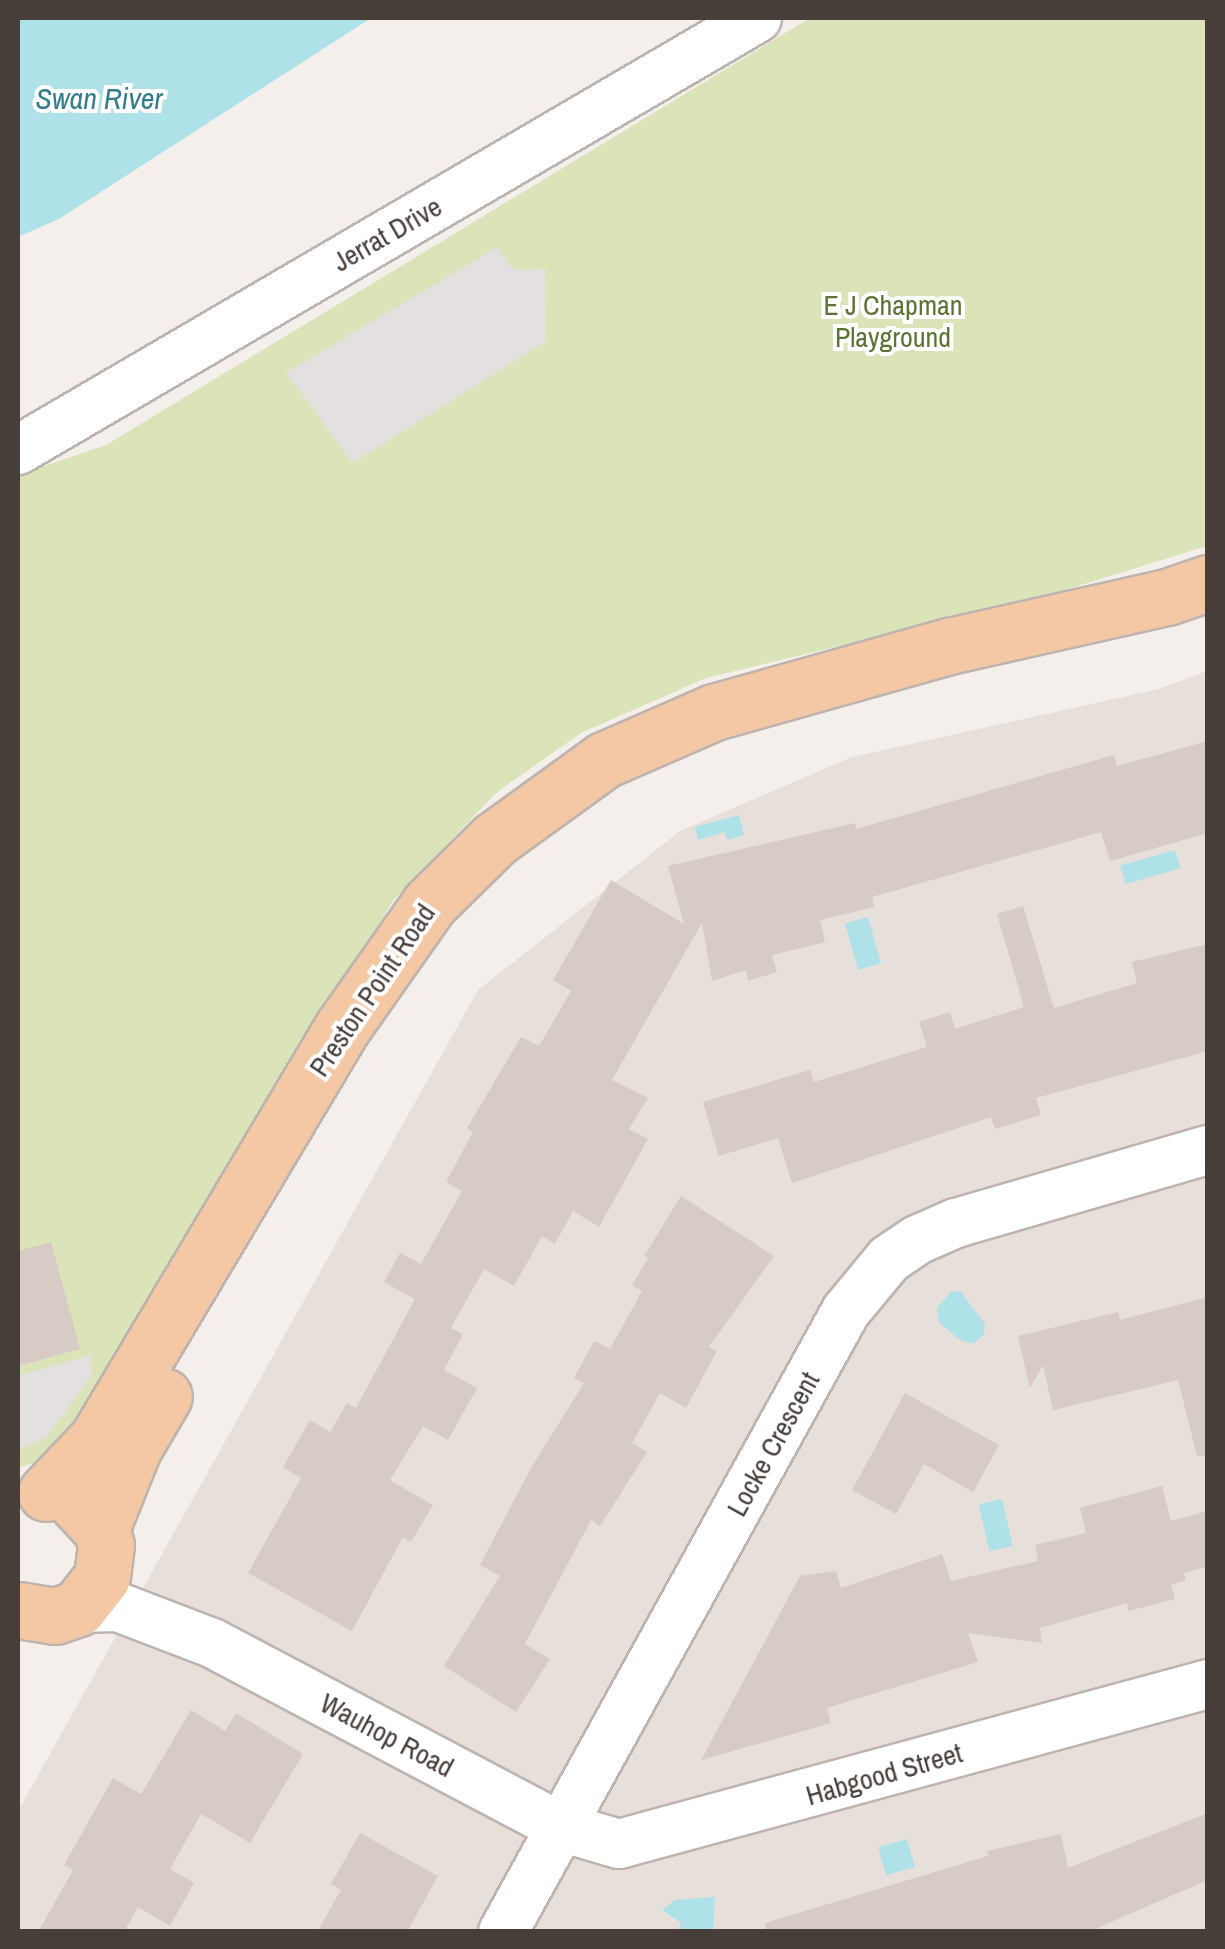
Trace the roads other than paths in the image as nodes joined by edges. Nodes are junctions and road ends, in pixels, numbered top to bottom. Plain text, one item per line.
1 (757, 18) edge
2 (18, 450) edge
3 (1208, 583) edge
4 (1208, 606) edge
5 (1208, 1150) edge
6 (32, 1497) edge
7 (59, 1595) edge
8 (1208, 1684) edge
9 (561, 1828) junction
10 (503, 1932) edge

1 - 2 street, Jerrat Drive
3 - 6 main road, Preston Point Road
4 - 7 main road, Preston Point Road
5 - 9 street, Locke Crescent
6 - 7 main road
7 - 9 street, Wauhop Road
8 - 9 street, Habgood Street
9 - 10 street, Locke Crescent

